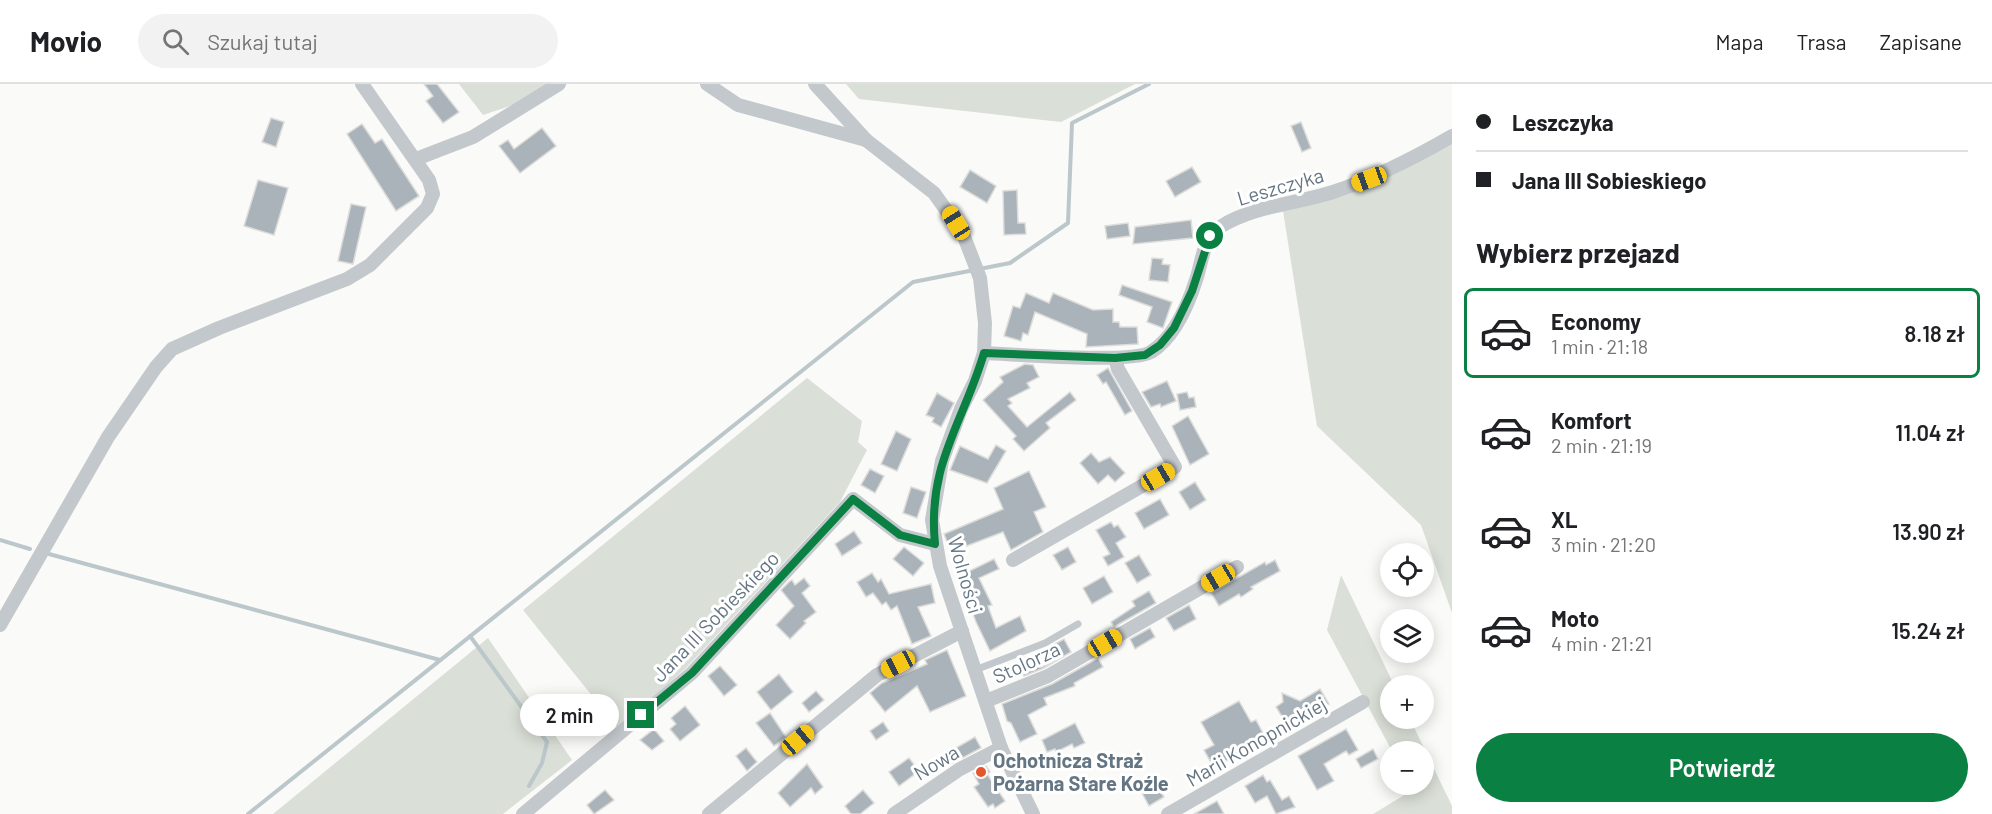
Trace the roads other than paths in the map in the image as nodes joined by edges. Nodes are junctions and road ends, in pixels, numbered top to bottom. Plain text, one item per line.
1 (362, 84) edge
2 (559, 84) edge
3 (707, 84) edge
4 (815, 84) edge
5 (1452, 136) edge
6 (866, 140) junction
7 (416, 159) junction
8 (984, 353) junction
9 (1115, 358) junction
10 (935, 544) junction
11 (1013, 560) dead end
12 (1237, 567) dead end
13 (1078, 624) dead end
14 (0, 625) edge
15 (962, 631) junction
16 (975, 670) junction
17 (986, 701) junction
18 (1363, 702) dead end
19 (1001, 748) junction
20 (523, 814) edge
21 (710, 814) edge
22 (894, 814) edge
23 (1033, 814) edge
24 (1168, 814) edge

1 - 7 street
2 - 7 street
3 - 6 street
4 - 6 street, Wolności
5 - 9 street, Leszczyka
6 - 8 street, Wolności
7 - 14 street
8 - 9 street, Leszczyka
8 - 10 street, Wolności
9 - 11 street
10 - 15 street, Wolności
10 - 20 street, Jana III Sobieskiego
12 - 17 street, Stolorza
13 - 16 lane
15 - 16 street, Wolności
15 - 21 street
16 - 17 street, Wolności
17 - 19 street, Wolności
18 - 24 street, Marii Konopnickiej
19 - 22 street, Nowa
19 - 23 street, Wolności

